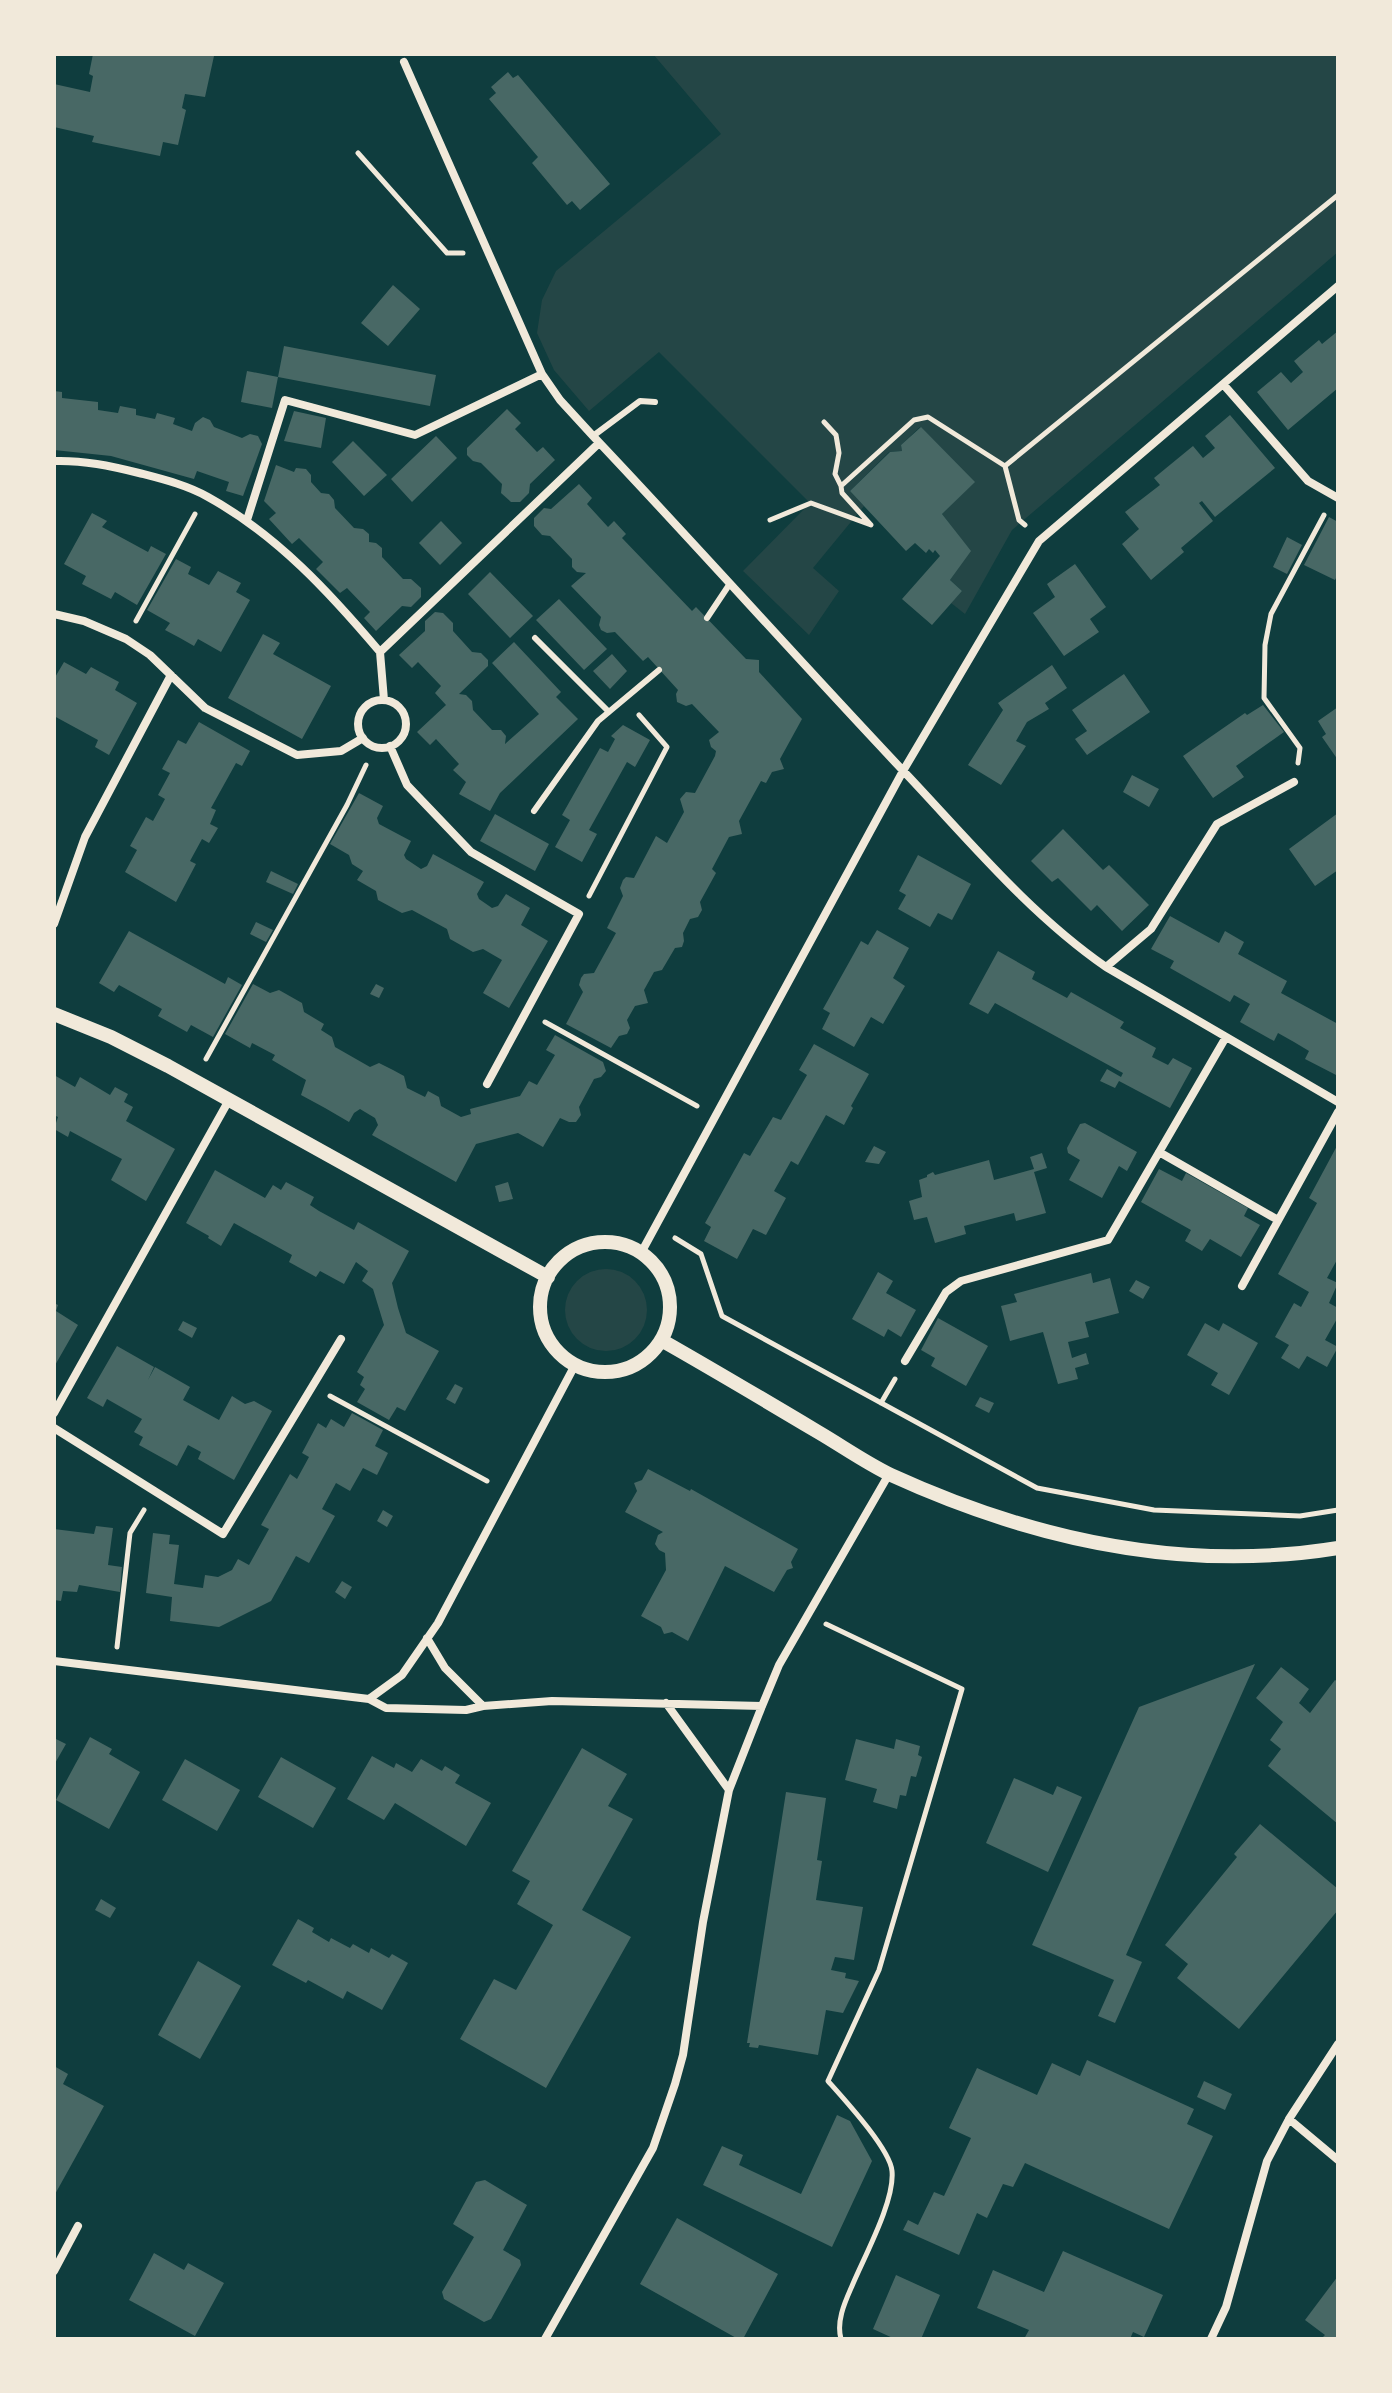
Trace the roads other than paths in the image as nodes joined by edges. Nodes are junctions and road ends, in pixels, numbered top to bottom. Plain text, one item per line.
1 (404, 62) dead end
2 (1338, 286) edge
3 (542, 374) junction
4 (1223, 384) junction
5 (655, 402) dead end
6 (596, 440) junction
7 (54, 461) edge
8 (1336, 497) edge
9 (247, 520) junction
10 (729, 585) junction
11 (54, 614) edge
12 (707, 618) dead end
13 (535, 638) dead end
14 (380, 652) junction
15 (659, 670) dead end
16 (171, 675) junction
17 (384, 700) junction
18 (609, 712) junction
19 (363, 738) junction
20 (390, 746) junction
21 (903, 771) junction
22 (1294, 782) road end
23 (534, 811) dead end
24 (54, 924) edge
25 (1106, 967) junction
26 (54, 1014) edge
27 (1226, 1037) junction
28 (487, 1084) dead end
29 (229, 1100) junction
30 (1338, 1102) edge
31 (1338, 1112) edge
32 (1159, 1152) junction
33 (1278, 1220) junction
34 (641, 1253) junction
35 (548, 1277) junction
36 (1242, 1286) dead end
37 (341, 1339) dead end
38 (661, 1340) junction
39 (905, 1361) dead end
40 (575, 1365) junction
41 (58, 1396) edge
42 (54, 1413) edge
43 (54, 1428) edge
44 (889, 1474) junction
45 (1338, 1548) edge
46 (427, 1638) junction
47 (54, 1661) edge
48 (369, 1699) junction
49 (666, 1703) junction
50 (483, 1706) junction
51 (762, 1706) junction
52 (729, 1790) junction
53 (1338, 2044) edge
54 (1289, 2119) junction
55 (1338, 2160) edge
56 (78, 2226) dead end
57 (54, 2271) edge
58 (545, 2339) edge
59 (1211, 2339) edge

1 - 3 street
2 - 4 street
3 - 6 street
3 - 9 street
4 - 8 street
4 - 21 street
5 - 6 lane
6 - 10 street
6 - 14 street
7 - 9 street
9 - 14 street
10 - 12 lane
10 - 21 street
11 - 16 street
13 - 18 lane
14 - 17 street
15 - 18 lane
16 - 19 street
16 - 24 street
17 - 19 street
17 - 20 street
18 - 23 lane
19 - 20 street
20 - 28 street
21 - 25 street
21 - 34 street
22 - 25 street
25 - 27 street
26 - 29 street
27 - 30 street
27 - 32 street
29 - 35 street
29 - 41 street
31 - 33 street
32 - 33 street
32 - 39 street
33 - 36 street
34 - 35 street
34 - 38 street
35 - 40 street
37 - 43 street
38 - 40 street
38 - 44 street
40 - 46 street
41 - 42 street
44 - 45 street
44 - 51 street
46 - 48 street
46 - 50 street
47 - 48 street
48 - 50 street
49 - 50 street
49 - 51 street
49 - 52 street
51 - 52 street
52 - 58 street
53 - 54 street
54 - 55 street
54 - 59 street
56 - 57 street

